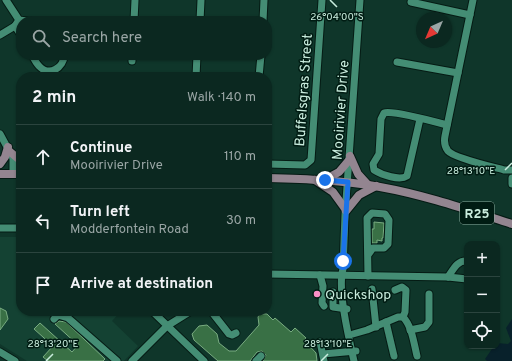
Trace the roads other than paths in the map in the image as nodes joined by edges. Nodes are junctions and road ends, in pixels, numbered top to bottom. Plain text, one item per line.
1 (6, 0) edge
2 (135, 0) edge
3 (201, 0) edge
4 (264, 0) edge
5 (322, 0) edge
6 (360, 0) edge
7 (473, 0) edge
8 (411, 2) dead end
9 (470, 15) junction
10 (134, 16) edge
11 (200, 16) edge
12 (263, 16) edge
13 (16, 21) edge
14 (16, 24) edge
15 (0, 35) edge
16 (35, 60) edge
17 (64, 60) edge
18 (197, 60) edge
19 (261, 60) edge
20 (397, 62) dead end
21 (196, 72) edge
22 (259, 72) edge
23 (458, 73) junction
24 (420, 119) junction
25 (447, 124) junction
26 (0, 134) edge
27 (9, 149) junction
28 (16, 156) edge
29 (350, 158) junction
30 (0, 164) edge
31 (272, 164) edge
32 (512, 170) edge
33 (16, 171) edge
34 (0, 174) edge
35 (16, 174) edge
36 (272, 178) edge
37 (512, 178) edge
38 (315, 180) junction
39 (325, 180) junction
40 (348, 182) junction
41 (512, 184) edge
42 (372, 185) junction
43 (346, 211) junction
44 (512, 224) edge
45 (0, 228) edge
46 (16, 228) edge
47 (368, 255) junction
48 (343, 261) junction
49 (464, 261) edge
50 (343, 273) junction
51 (272, 274) edge
52 (320, 275) junction
53 (330, 275) junction
54 (357, 276) junction
55 (368, 276) junction
56 (448, 278) junction
57 (464, 279) edge
58 (344, 289) junction
59 (372, 289) dead end
60 (394, 290) dead end
61 (323, 292) junction
62 (333, 292) junction
63 (429, 294) dead end
64 (329, 307) junction
65 (346, 309) junction
66 (57, 316) edge
67 (61, 316) edge
68 (157, 316) edge
69 (182, 316) edge
70 (214, 316) edge
71 (403, 317) junction
72 (54, 318) dead end
73 (386, 322) junction
74 (167, 326) junction
75 (376, 327) junction
76 (410, 330) junction
77 (236, 333) dead end
78 (351, 335) junction
79 (320, 342) dead end
80 (354, 351) junction
81 (0, 352) edge
82 (337, 352) junction
83 (394, 356) dead end
84 (417, 356) dead end
85 (323, 358) edge
86 (15, 361) edge
87 (117, 361) edge
88 (132, 361) edge
89 (204, 361) edge
90 (349, 361) edge
91 (354, 361) edge
92 (358, 361) edge

1 - 13 street
2 - 10 street
3 - 11 street
4 - 12 street
5 - 31 street, Buffelsgras Street
6 - 29 street, Mooirivier Drive
7 - 9 street
8 - 9 street
9 - 23 street
14 - 15 street
16 - 17 street
18 - 21 street
19 - 22 street
20 - 23 street
23 - 25 street
24 - 24 street
24 - 25 street
25 - 32 street
26 - 27 street
27 - 28 main road
27 - 30 main road
27 - 33 street
29 - 39 main road
29 - 40 street, Mooirivier Drive
29 - 42 main road
34 - 35 main road
36 - 38 main road, R25
37 - 41 street
38 - 39 main road, R25
38 - 43 main road
39 - 40 main road, R25
40 - 42 main road, R25
40 - 43 street, Mooirivier Drive
42 - 43 main road
42 - 44 main road, R25
43 - 48 street, Mooirivier Drive
45 - 46 street
47 - 47 street
47 - 55 street
48 - 50 street, Mooirivier Drive
48 - 53 street
49 - 56 street
50 - 53 street
50 - 54 street
50 - 58 street, Mooirivier Drive
51 - 52 street
52 - 53 street
52 - 61 street
53 - 58 street
54 - 55 street
54 - 58 street
55 - 56 street
56 - 57 street
58 - 62 street
58 - 65 street, Mooirivier Drive
59 - 75 street
60 - 71 street
61 - 62 street
61 - 64 street
62 - 64 street
63 - 76 street
64 - 65 street
65 - 78 street, Mooirivier Drive
66 - 72 street
67 - 87 street
68 - 74 street
69 - 74 street
70 - 77 street
71 - 73 street
71 - 76 street
73 - 75 street
73 - 83 street
74 - 88 street
74 - 89 street
75 - 78 street
76 - 84 street
78 - 80 street, Mooirivier Drive
78 - 82 street
79 - 85 street
80 - 82 street
80 - 91 street, Mooirivier Drive
80 - 92 street, Mooirivier Drive
81 - 86 street
82 - 85 street
82 - 90 street

